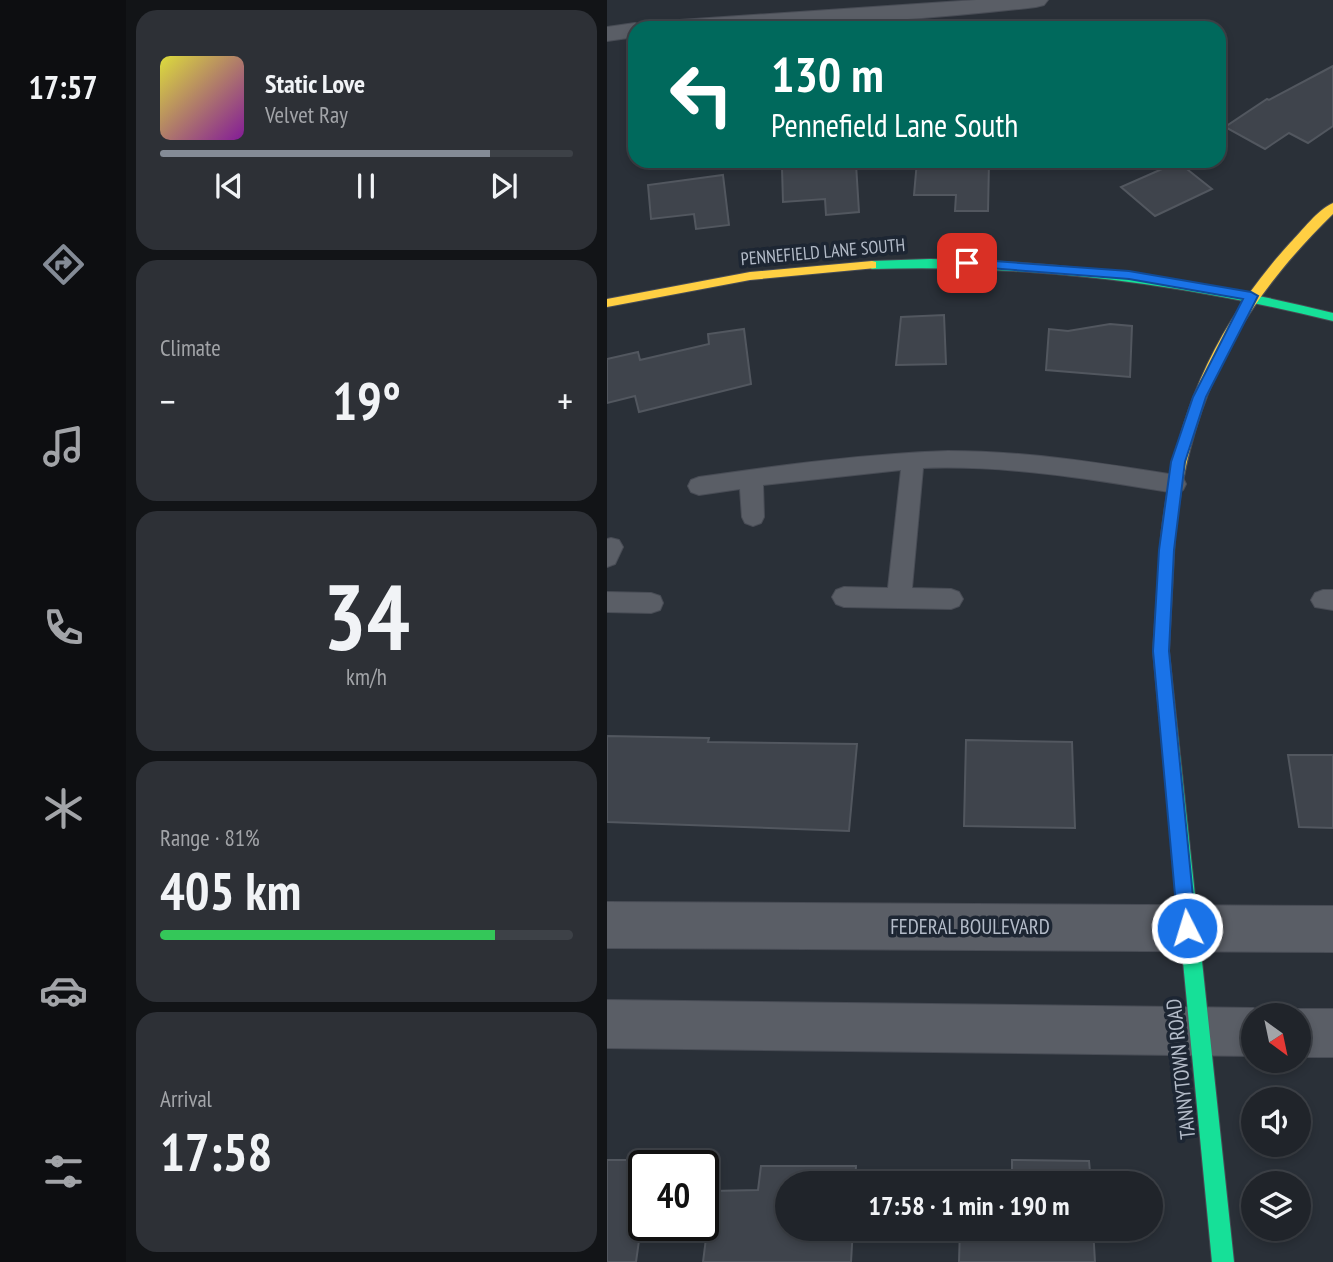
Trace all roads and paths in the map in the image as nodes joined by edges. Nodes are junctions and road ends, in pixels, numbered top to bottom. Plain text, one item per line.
1 (1036, 0) edge
2 (771, 21) edge
3 (628, 31) edge
4 (607, 34) edge
5 (1333, 206) edge
6 (1251, 296) junction
7 (607, 303) edge
8 (1333, 317) edge
9 (913, 461) junction
10 (751, 478) junction
11 (1175, 484) junction
12 (699, 486) dead end
13 (753, 517) dead end
14 (844, 597) dead end
15 (899, 597) junction
16 (951, 599) dead end
17 (607, 602) edge
18 (651, 603) dead end
19 (607, 925) edge
20 (1187, 928) junction
21 (1333, 929) edge
22 (607, 1024) edge
23 (1198, 1031) junction
24 (1241, 1032) edge
25 (1311, 1032) edge
26 (1333, 1033) edge
27 (1223, 1262) edge

1 - 2 street
3 - 4 street
5 - 6 street, TANNYTOWN ROAD
6 - 7 street, PENNEFIELD LANE SOUTH
6 - 8 street, PENNEFIELD LANE SOUTH
6 - 11 street, TANNYTOWN ROAD
9 - 10 lane
9 - 11 lane
9 - 15 lane
10 - 12 lane
10 - 13 lane
11 - 20 street, TANNYTOWN ROAD
14 - 15 lane
15 - 16 lane
17 - 18 lane
19 - 20 street, FEDERAL BOULEVARD
20 - 21 street, FEDERAL BOULEVARD
20 - 23 street, TANNYTOWN ROAD
22 - 23 street
23 - 24 street
23 - 27 street, TANNYTOWN ROAD
25 - 26 street

